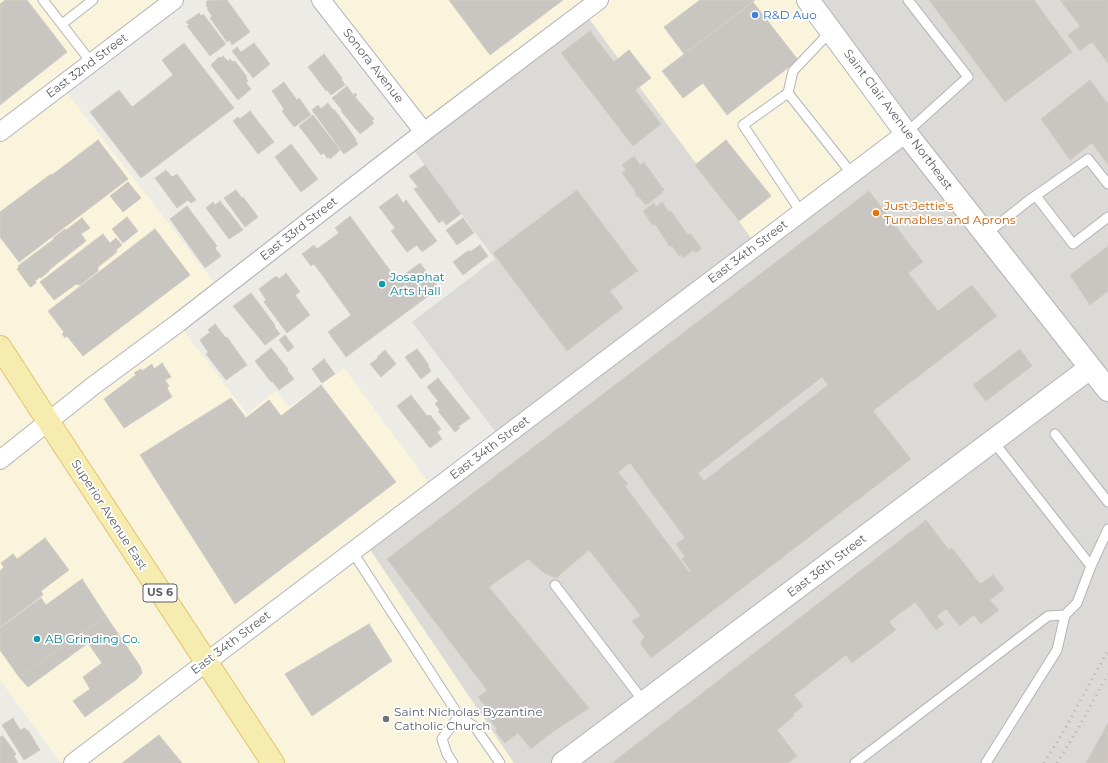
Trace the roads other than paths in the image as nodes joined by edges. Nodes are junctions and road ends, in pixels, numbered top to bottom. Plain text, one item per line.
1 (43, 0) edge
2 (93, 0) edge
3 (174, 0) edge
4 (321, 0) edge
5 (808, 0) edge
6 (908, 0) edge
7 (595, 1) edge
8 (62, 24) junction
9 (831, 31) junction
10 (91, 62) junction
11 (788, 92) junction
12 (0, 132) edge
13 (424, 132) junction
14 (906, 133) junction
15 (852, 174) junction
16 (1108, 184) edge
17 (1036, 196) junction
18 (801, 212) junction
19 (1108, 217) edge
20 (986, 234) junction
21 (0, 347) edge
22 (1090, 368) junction
23 (1108, 390) edge
24 (49, 422) junction
25 (1055, 434) dead end
26 (993, 441) junction
27 (0, 460) edge
28 (1108, 502) edge
29 (1108, 530) edge
30 (352, 551) junction
31 (1091, 566) junction
32 (555, 584) dead end
33 (1065, 615) junction
34 (206, 662) junction
35 (644, 702) junction
36 (459, 716) junction
37 (73, 763) edge
38 (273, 763) edge
39 (453, 763) edge
40 (500, 763) edge
41 (563, 763) edge
42 (855, 763) edge
43 (986, 763) edge

1 - 8 lane
2 - 8 lane
3 - 10 street, East 32nd Street
4 - 13 street, Sonora Avenue
5 - 9 street, Saint Clair Avenue Northeast
6 - 14 lane
7 - 13 street, East 33rd Street
8 - 10 lane
9 - 11 lane
9 - 14 street, Saint Clair Avenue Northeast
10 - 12 street, East 32nd Street
11 - 15 lane
11 - 18 lane
13 - 24 street, East 33rd Street
14 - 15 street, East 34th Street
14 - 20 street, Saint Clair Avenue Northeast
15 - 18 street, East 34th Street
16 - 17 lane
17 - 19 lane
17 - 20 lane
18 - 30 street, East 34th Street
20 - 22 street, Saint Clair Avenue Northeast
21 - 24 main road, Superior Avenue East / US 6
22 - 23 street, Saint Clair Avenue Northeast
22 - 26 street, East 36th Street
24 - 27 street, East 33rd Street
24 - 34 main road, Superior Avenue East / US 6
25 - 28 lane
26 - 31 lane
26 - 35 street, East 36th Street
29 - 31 lane
30 - 34 street, East 34th Street
30 - 36 lane
31 - 33 lane
32 - 35 lane
33 - 42 lane
33 - 43 lane
34 - 37 street, East 34th Street
34 - 38 main road, Superior Avenue East / US 6
35 - 41 street, East 36th Street
36 - 39 lane
36 - 40 lane

